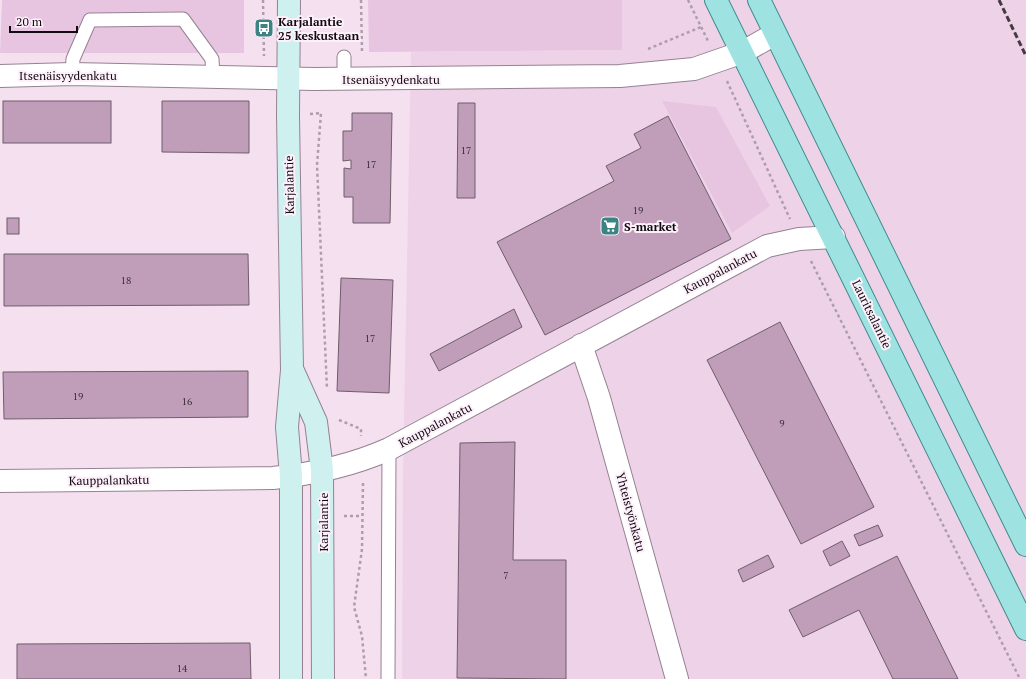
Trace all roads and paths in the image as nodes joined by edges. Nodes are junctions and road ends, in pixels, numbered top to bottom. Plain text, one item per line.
1 (263, 0) edge
2 (289, 0) edge
3 (361, 0) edge
4 (688, 0) edge
5 (716, 0) edge
6 (759, 0) edge
7 (775, 34) junction
8 (362, 52) dead end
9 (743, 52) junction
10 (344, 57) dead end
11 (718, 62) junction
12 (72, 74) junction
13 (0, 76) edge
14 (213, 77) junction
15 (267, 79) junction
16 (289, 79) junction
17 (344, 79) junction
18 (288, 115) junction
19 (834, 237) junction
20 (799, 239) junction
21 (581, 345) junction
22 (292, 370) junction
23 (327, 393) dead end
24 (336, 419) dead end
25 (390, 449) junction
26 (364, 461) junction
27 (322, 470) junction
28 (291, 476) junction
29 (0, 481) edge
30 (1026, 545) edge
31 (1026, 629) edge
32 (291, 679) edge
33 (323, 679) edge
34 (366, 679) edge
35 (388, 679) edge
36 (677, 679) edge
37 (1020, 679) edge

1 - 15 path
2 - 16 main road, Karjalantie
3 - 8 path
4 - 11 path
5 - 9 main road, Lauritsalantie
6 - 7 main road
7 - 9 street, Itsenäisyydenkatu
7 - 30 main road
9 - 11 street, Itsenäisyydenkatu
9 - 19 main road, Lauritsalantie
10 - 17 lane
11 - 17 street, Itsenäisyydenkatu
11 - 20 path
12 - 13 street, Itsenäisyydenkatu
12 - 14 street, Itsenäisyydenkatu
12 - 14 lane
14 - 15 street, Itsenäisyydenkatu
15 - 16 street, Itsenäisyydenkatu
16 - 17 street, Itsenäisyydenkatu
16 - 18 main road, Karjalantie
18 - 22 main road, Karjalantie
18 - 23 path
19 - 20 street, Kauppalankatu
19 - 31 main road, Lauritsalantie
20 - 21 street, Kauppalankatu
20 - 37 path
21 - 25 street, Kauppalankatu
21 - 36 street, Yhteistyönkatu
22 - 27 main road, Karjalantie
22 - 28 main road, Karjalantie
24 - 26 path
25 - 26 street, Kauppalankatu
25 - 35 lane
26 - 27 street, Kauppalankatu
26 - 34 path
27 - 28 street, Kauppalankatu
27 - 33 main road, Karjalantie
28 - 29 street, Kauppalankatu
28 - 32 main road, Karjalantie

